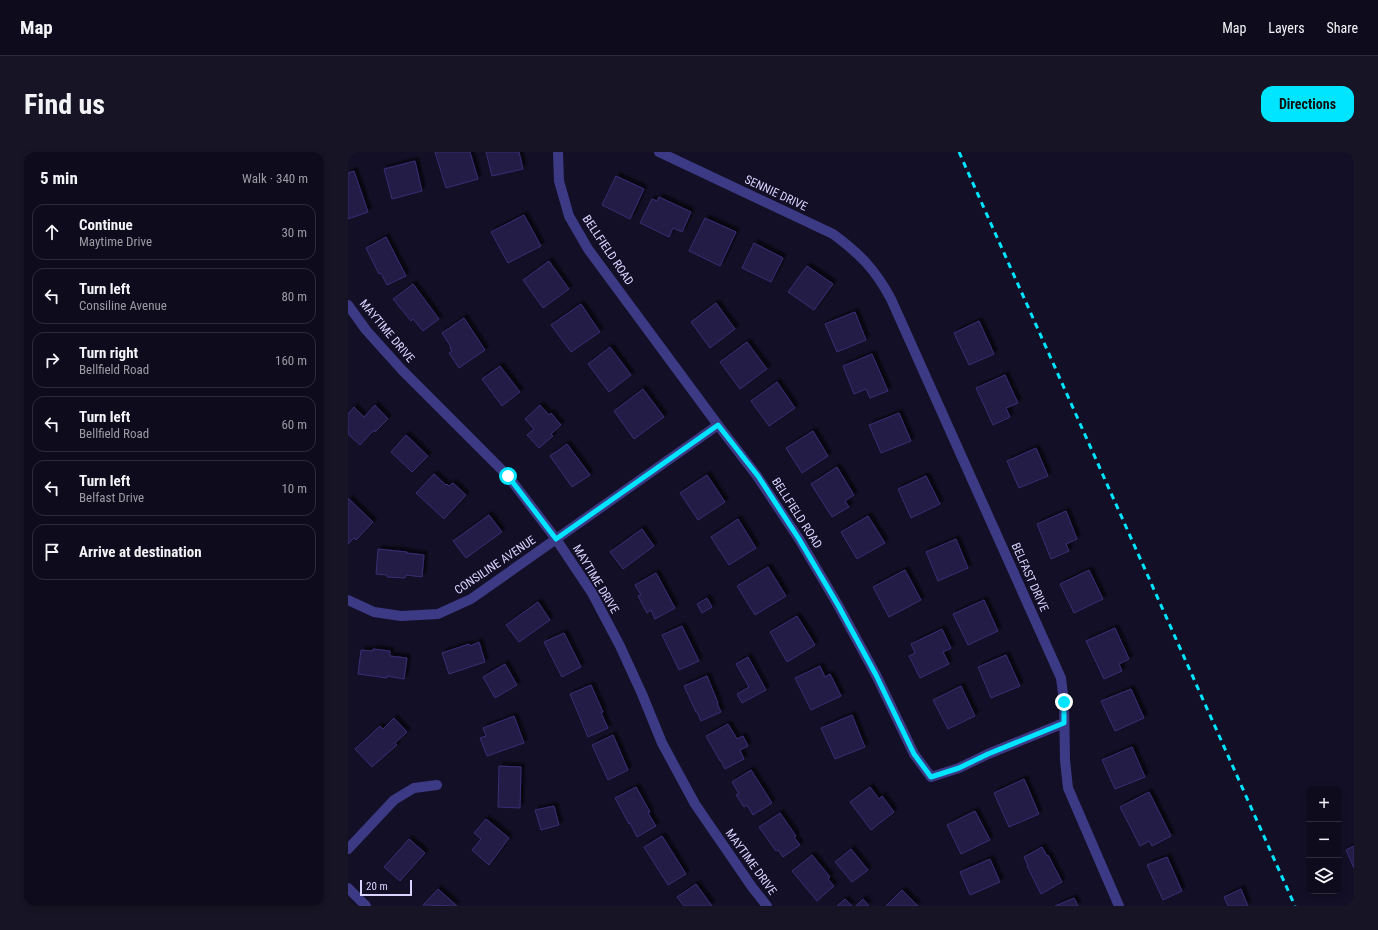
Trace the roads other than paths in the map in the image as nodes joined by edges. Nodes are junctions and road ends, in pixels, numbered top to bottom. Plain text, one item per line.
1 (558, 152) edge
2 (659, 152) edge
3 (874, 270) joint
4 (348, 305) edge
5 (718, 425) junction
6 (556, 539) junction
7 (348, 600) edge
8 (1064, 723) junction
9 (437, 785) dead end
10 (348, 849) edge
11 (348, 888) edge
12 (366, 906) edge
13 (767, 906) edge
14 (1119, 906) edge

1 - 5 street, BELLFIELD ROAD
2 - 3 street, SENNIE DRIVE
3 - 8 street, BELFAST DRIVE
4 - 6 street, MAYTIME DRIVE
5 - 6 street, CONSILINE AVENUE
5 - 8 street, BELLFIELD ROAD
6 - 7 street, CONSILINE AVENUE
6 - 13 street, MAYTIME DRIVE
8 - 14 street, BELFAST DRIVE
9 - 10 street
11 - 12 street

